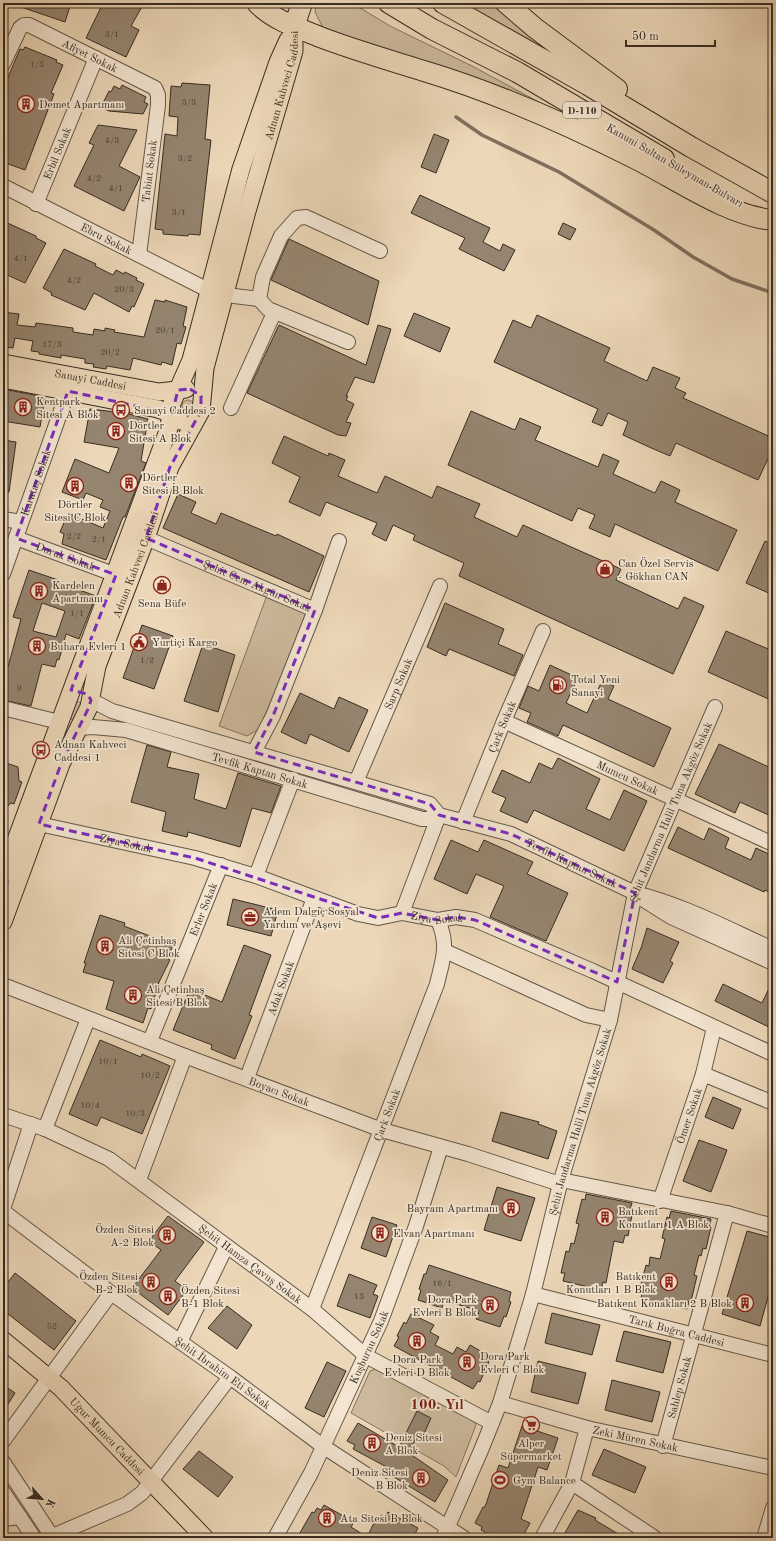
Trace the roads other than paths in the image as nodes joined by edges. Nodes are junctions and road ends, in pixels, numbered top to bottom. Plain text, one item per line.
1 (257, 3) edge
2 (302, 3) edge
3 (389, 3) edge
4 (443, 3) edge
5 (506, 3) edge
6 (294, 27) junction
7 (96, 58) junction
8 (3, 64) edge
9 (155, 88) joint
10 (733, 171) junction
11 (3, 186) edge
12 (773, 193) edge
13 (36, 204) junction
14 (773, 220) edge
15 (380, 251) dead end
16 (138, 255) junction
17 (218, 293) junction
18 (259, 299) junction
19 (274, 313) junction
20 (348, 342) dead end
21 (3, 362) edge
22 (3, 379) edge
23 (178, 390) junction
24 (68, 391) junction
25 (201, 396) junction
26 (231, 408) dead end
27 (172, 414) junction
28 (194, 422) junction
29 (3, 519) edge
30 (21, 522) junction
31 (16, 538) junction
32 (146, 538) junction
33 (340, 541) dead end
34 (3, 574) edge
35 (116, 575) junction
36 (440, 586) dead end
37 (315, 610) junction
38 (543, 631) dead end
39 (71, 690) junction
40 (91, 700) junction
41 (715, 706) dead end
42 (3, 708) edge
43 (504, 721) junction
44 (58, 722) junction
45 (79, 728) junction
46 (254, 752) junction
47 (293, 779) junction
48 (356, 782) junction
49 (675, 799) junction
50 (439, 815) junction
51 (463, 822) junction
52 (39, 824) junction
53 (773, 844) edge
54 (221, 866) junction
55 (3, 875) edge
56 (256, 876) junction
57 (635, 893) junction
58 (314, 898) junction
59 (402, 913) junction
60 (438, 920) junction
61 (3, 922) edge
62 (773, 949) edge
63 (445, 951) junction
64 (773, 963) edge
65 (617, 982) junction
66 (3, 985) edge
67 (88, 1019) junction
68 (610, 1020) junction
69 (714, 1028) junction
70 (150, 1041) junction
71 (773, 1054) edge
72 (185, 1056) junction
73 (703, 1074) junction
74 (247, 1078) junction
75 (773, 1103) edge
76 (3, 1115) edge
77 (31, 1124) junction
78 (45, 1129) junction
79 (382, 1130) junction
80 (441, 1147) junction
81 (139, 1180) junction
82 (561, 1182) junction
83 (660, 1201) junction
84 (3, 1210) edge
85 (728, 1213) junction
86 (773, 1226) edge
87 (226, 1246) junction
88 (111, 1294) junction
89 (534, 1294) junction
90 (312, 1308) junction
91 (693, 1335) junction
92 (3, 1340) edge
93 (180, 1342) junction
94 (773, 1355) edge
95 (366, 1356) junction
96 (50, 1377) junction
97 (230, 1377) junction
98 (500, 1403) junction
99 (492, 1423) junction
100 (587, 1428) junction
101 (3, 1441) edge
102 (663, 1446) junction
103 (324, 1447) junction
104 (3, 1462) edge
105 (773, 1468) edge
106 (151, 1480) junction
107 (572, 1483) junction
108 (3, 1492) edge
109 (773, 1508) edge
110 (20, 1516) junction
111 (3, 1519) edge
112 (445, 1533) edge
113 (51, 1537) edge
114 (34, 1538) edge
115 (205, 1538) edge
116 (275, 1538) edge
117 (464, 1538) edge
118 (542, 1538) edge
119 (655, 1538) edge
120 (764, 1538) edge

1 - 6 highway
2 - 6 highway
3 - 14 highway, Kanuni Sultan Süleyman Bulvarı / D-110
4 - 10 highway, D-110
5 - 10 highway
6 - 14 highway
6 - 17 main road, Adnan Kahveci Caddesi
7 - 8 street, Afiyet Sokak
7 - 9 street, Afiyet Sokak
7 - 13 street, Erbil Sokak
9 - 16 street, Tabiat Sokak
10 - 12 highway, D-110
11 - 13 street, Ebru Sokak
13 - 16 street, Ebru Sokak
15 - 18 street
16 - 17 street, Ebru Sokak
17 - 18 street, Ebru Sokak
17 - 23 main road, Adnan Kahveci Caddesi
17 - 25 main road, Adnan Kahveci Caddesi
18 - 19 street
19 - 20 street
19 - 26 street
21 - 23 main road, Sanayi Caddesi
22 - 24 main road, Sanayi Caddesi
23 - 25 main road
23 - 27 main road, Adnan Kahveci Caddesi
24 - 27 main road, Sanayi Caddesi
24 - 30 street, Karataş Sokak
25 - 28 main road, Adnan Kahveci Caddesi
27 - 28 main road
27 - 35 main road, Adnan Kahveci Caddesi
28 - 32 main road, Adnan Kahveci Caddesi
29 - 30 street
30 - 31 street, Karataş Sokak
31 - 34 street, Karataş Sokak
31 - 35 street, Doruk Sokak
32 - 37 street, Şehit Cem Akgün Sokak
32 - 40 main road, Adnan Kahveci Caddesi
33 - 37 street
35 - 39 main road, Adnan Kahveci Caddesi
36 - 48 street, Sarp Sokak
37 - 46 street, Şehit Cem Akgün Sokak
38 - 43 street, Çark Sokak
39 - 40 main road
39 - 44 main road, Adnan Kahveci Caddesi
40 - 45 main road, Adnan Kahveci Caddesi
40 - 46 street, Tevfik Kaptan Sokak
41 - 49 street, Şehit Jandarma Halil Tuna Akgöz Sokak
42 - 44 street
43 - 49 street, Mumcu Sokak
43 - 51 street, Çark Sokak
44 - 45 main road
44 - 55 main road, Adnan Kahveci Caddesi
45 - 47 street, Tevfik Kaptan Sokak
45 - 52 main road, Adnan Kahveci Caddesi
46 - 48 street, Tevfik Kaptan Sokak
47 - 50 street, Tevfik Kaptan Sokak
47 - 56 street
48 - 50 street, Tevfik Kaptan Sokak
49 - 53 street, Mumcu Sokak
49 - 57 street, Şehit Jandarma Halil Tuna Akgöz Sokak
50 - 51 street, Tevfik Kaptan Sokak
50 - 59 street
51 - 57 street, Tevfik Kaptan Sokak
52 - 54 street, Ziya Sokak
52 - 61 main road, Adnan Kahveci Caddesi
54 - 56 street, Ziya Sokak
54 - 70 street, Erler Sokak
56 - 58 street, Ziya Sokak
57 - 62 street, Tevfik Kaptan Sokak
57 - 64 street, Tevfik Kaptan Sokak
57 - 65 street, Şehit Jandarma Halil Tuna Akgöz Sokak
58 - 59 street, Ziya Sokak
58 - 74 street, Adak Sokak
59 - 60 street, Ziya Sokak
60 - 63 street, Çark Sokak
60 - 65 street, Ziya Sokak
63 - 68 street
63 - 79 street, Çark Sokak
65 - 68 street, Şehit Jandarma Halil Tuna Akgöz Sokak
65 - 69 street, Ziya Sokak
66 - 67 street, Boyacı Sokak
67 - 70 street, Boyacı Sokak
67 - 78 street
68 - 82 street, Şehit Jandarma Halil Tuna Akgöz Sokak
69 - 71 street, Ziya Sokak
69 - 73 street, Ömer Sokak
70 - 72 street, Boyacı Sokak
72 - 74 street, Boyacı Sokak
72 - 81 street
73 - 75 street
73 - 83 street, Ömer Sokak
74 - 79 street, Boyacı Sokak
76 - 77 street, Şehit Hamza Çavuş Sokak
77 - 78 street, Şehit Hamza Çavuş Sokak
77 - 84 street
78 - 81 street, Şehit Hamza Çavuş Sokak
79 - 80 street, Boyacı Sokak
79 - 90 street, Çark Sokak
80 - 82 street, Boyacı Sokak
80 - 95 street, Kuşburnu Sokak
81 - 87 street, Şehit Hamza Çavuş Sokak
82 - 83 street, Boyacı Sokak
82 - 89 street, Şehit Jandarma Halil Tuna Akgöz Sokak
83 - 85 street, Boyacı Sokak
84 - 88 street, Şehit İbrahim Eti Sokak
85 - 86 street, Boyacı Sokak
85 - 91 street, Sahlep Sokak
87 - 90 street, Şehit Hamza Çavuş Sokak
87 - 93 street
88 - 93 street, Şehit İbrahim Eti Sokak
88 - 96 street
89 - 91 street, Tarık Buğra Caddesi
89 - 98 street, Şehit Jandarma Halil Tuna Akgöz Sokak
90 - 95 street, Şehit Hamza Çavuş Sokak
91 - 94 street, Tarık Buğra Caddesi
91 - 102 street, Sahlep Sokak
92 - 96 main road, Uğur Mumcu Caddesi
93 - 97 street, Şehit İbrahim Eti Sokak
95 - 99 street, Şehit Hamza Çavuş Sokak
95 - 103 street, Kuşburnu Sokak
96 - 101 street
96 - 106 main road, Uğur Mumcu Caddesi
97 - 103 street, Şehit İbrahim Eti Sokak
97 - 106 street
98 - 99 street, Şehit Jandarma Halil Tuna Akgöz Sokak
98 - 100 street, Zeki Müren Sokak
99 - 112 street, Şehit Jandarma Halil Tuna Akgöz Sokak
100 - 102 street, Zeki Müren Sokak
100 - 107 street
102 - 105 street, Zeki Müren Sokak
103 - 112 street, Şehit İbrahim Eti Sokak
103 - 116 street, Kuşburnu Sokak
104 - 113 street
106 - 113 street
106 - 115 main road, Uğur Mumcu Caddesi
107 - 118 street
107 - 119 street
108 - 110 street
109 - 120 street
110 - 111 street
110 - 114 street
112 - 117 street, Şehit İbrahim Eti Sokak

